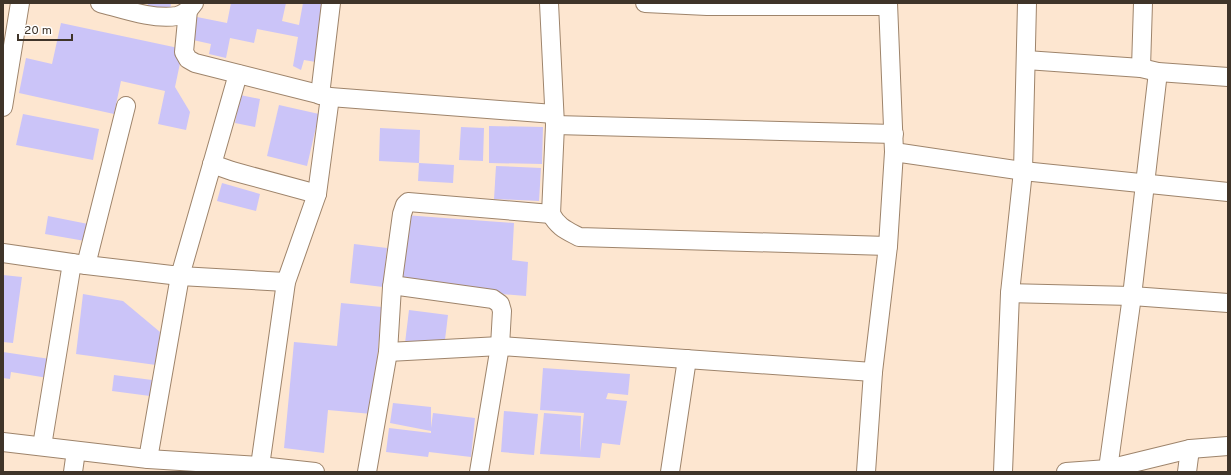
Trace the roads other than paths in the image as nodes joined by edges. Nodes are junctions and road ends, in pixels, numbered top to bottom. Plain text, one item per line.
1 (20, 3) edge
2 (100, 3) edge
3 (331, 3) edge
4 (549, 3) edge
5 (645, 3) edge
6 (1027, 3) edge
7 (1143, 3) edge
8 (888, 4) edge
9 (191, 7) edge
10 (1026, 60) junction
11 (1150, 70) junction
12 (238, 74) junction
13 (1228, 77) edge
14 (325, 96) junction
15 (126, 106) dead end
16 (3, 107) edge
17 (554, 119) junction
18 (894, 143) junction
19 (212, 164) junction
20 (1023, 172) junction
21 (1145, 183) junction
22 (1228, 192) edge
23 (317, 194) junction
24 (551, 214) junction
25 (888, 246) junction
26 (3, 253) edge
27 (79, 264) junction
28 (180, 276) junction
29 (286, 282) junction
30 (392, 286) junction
31 (1010, 293) junction
32 (1132, 296) junction
33 (1228, 303) edge
34 (500, 346) junction
35 (388, 352) junction
36 (687, 359) junction
37 (873, 372) junction
38 (3, 442) edge
39 (42, 446) junction
40 (1228, 446) edge
41 (1190, 449) junction
42 (76, 451) junction
43 (148, 459) junction
44 (260, 466) junction
45 (1108, 469) junction
46 (73, 472) edge
47 (304, 472) edge
48 (367, 472) edge
49 (479, 472) edge
50 (670, 472) edge
51 (866, 472) edge
52 (1003, 472) edge
53 (1066, 472) edge
54 (1187, 472) edge

1 - 16 street
2 - 9 street
3 - 14 street
4 - 17 street
5 - 8 street
6 - 10 street
7 - 11 street
8 - 18 street
9 - 12 street
10 - 11 street
10 - 20 street
11 - 13 street
11 - 21 street
12 - 14 street
12 - 19 street
14 - 17 street
14 - 23 street
15 - 27 street
17 - 18 street
17 - 24 street
18 - 20 street
18 - 25 street
19 - 23 street
19 - 28 street
20 - 21 street
20 - 31 street
21 - 22 street
21 - 32 street
23 - 29 street
24 - 25 street
24 - 30 street
25 - 37 street
26 - 27 street
27 - 28 street
27 - 39 street
28 - 29 street
28 - 43 street
29 - 44 street
30 - 34 street
30 - 35 street
31 - 32 street
31 - 52 street
32 - 33 street
32 - 45 street
34 - 35 street
34 - 36 street
34 - 49 street
35 - 48 street
36 - 37 street
36 - 50 street
37 - 51 street
38 - 39 street
39 - 42 street
40 - 41 street
41 - 45 street
41 - 54 street
42 - 43 street
42 - 46 street
43 - 44 street
44 - 47 street
45 - 53 street

